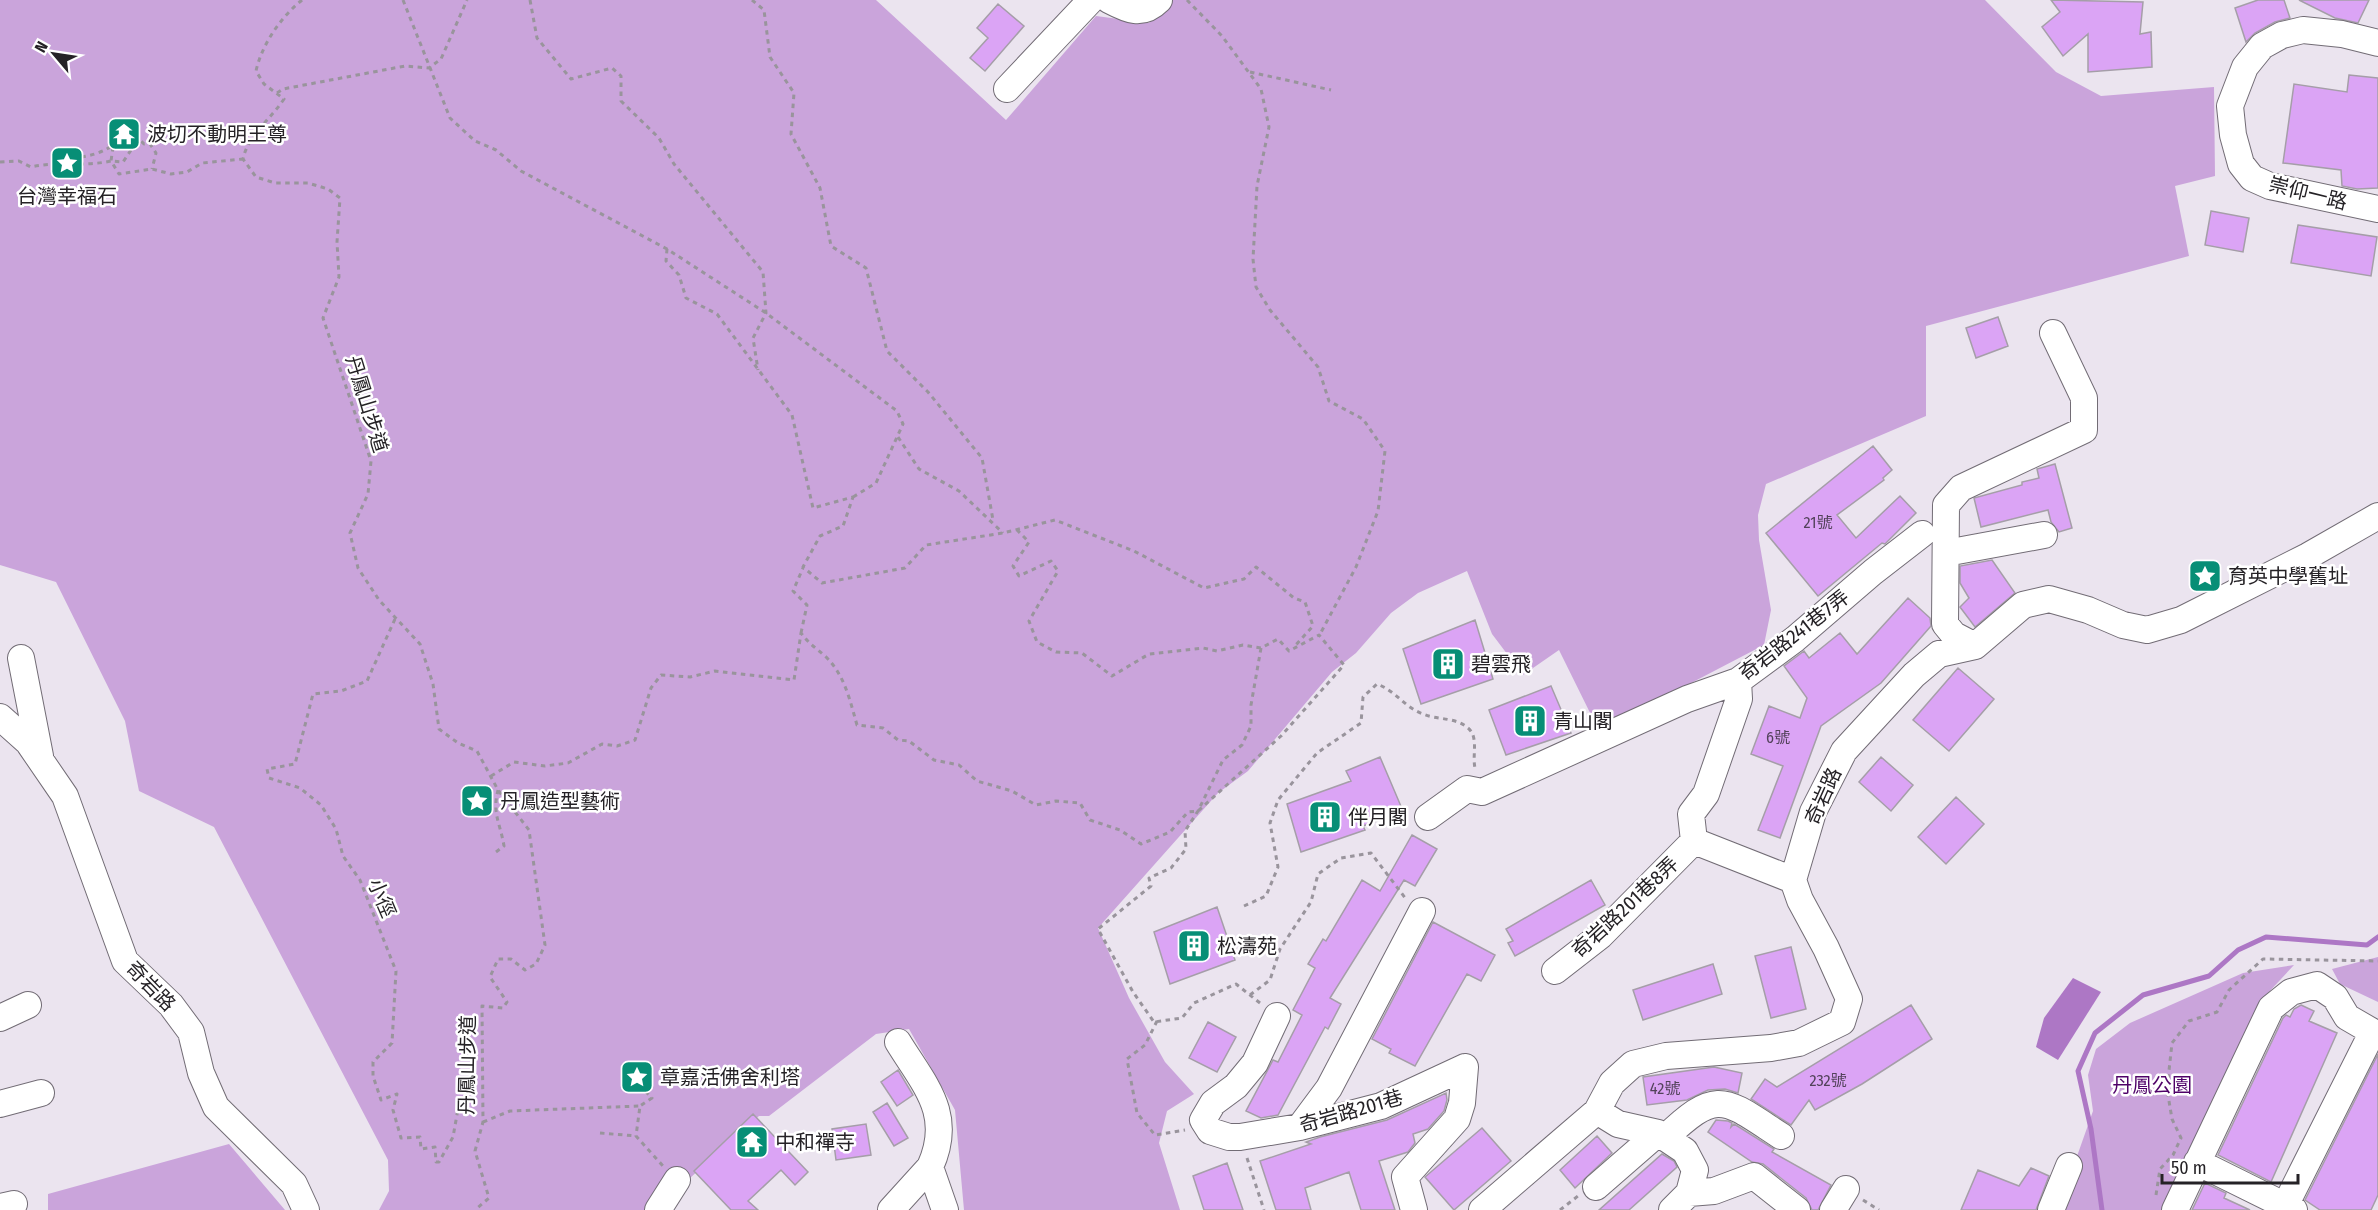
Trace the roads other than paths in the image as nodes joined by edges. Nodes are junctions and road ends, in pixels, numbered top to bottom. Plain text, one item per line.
1 (1091, 0) edge
2 (1109, 0) edge
3 (1159, 0) edge
4 (2378, 43) edge
5 (1007, 89) dead end
6 (2378, 209) edge
7 (2053, 333) dead end
8 (2378, 516) edge
9 (1922, 534) dead end
10 (2044, 535) dead end
11 (1946, 553) junction
12 (1975, 646) junction
13 (21, 658) dead end
14 (1738, 681) junction
15 (0, 717) edge
16 (42, 762) junction
17 (1428, 817) dead end
18 (1694, 841) junction
19 (1793, 880) junction
20 (1422, 911) road end
21 (1555, 971) dead end
22 (28, 1005) dead end
23 (1277, 1016) road end
24 (0, 1018) edge
25 (2375, 1034) edge
26 (898, 1042) dead end
27 (1329, 1088) junction
28 (41, 1093) dead end
29 (0, 1104) edge
30 (1381, 1106) junction
31 (1597, 1111) junction
32 (1300, 1127) junction
33 (1662, 1136) junction
34 (1781, 1136) dead end
35 (2197, 1162) junction
36 (2069, 1166) dead end
37 (930, 1167) junction
38 (677, 1180) road end
39 (1596, 1187) dead end
40 (1680, 1202) edge
41 (2165, 1206) edge
42 (2287, 1209) edge
43 (306, 1210) edge
44 (658, 1210) edge
45 (891, 1210) edge
46 (945, 1210) edge
47 (1414, 1210) edge
48 (1482, 1210) edge
49 (1797, 1210) edge
50 (2051, 1210) edge

1 - 5 street
2 - 3 street
4 - 6 street, 崇仰一路
7 - 11 street
8 - 12 street, 奇岩路
9 - 14 street, 奇岩路241巷7弄
10 - 11 street
11 - 12 street
12 - 19 street, 奇岩路
13 - 16 street
14 - 17 street, 奇岩路241巷7弄
14 - 18 street
15 - 16 street, 奇岩路
16 - 43 street, 奇岩路
18 - 19 street
18 - 21 street, 奇岩路201巷8弄
19 - 31 street
20 - 27 street
22 - 24 street
23 - 32 street, 奇岩路201巷
25 - 35 street
25 - 42 street
26 - 37 street
27 - 30 street
27 - 32 street
28 - 29 street
30 - 32 street, 奇岩路201巷
30 - 47 street, 奇岩路201巷
31 - 33 street
31 - 48 street
33 - 34 street
33 - 39 street
33 - 40 street
35 - 41 street
35 - 42 street
36 - 50 street
37 - 45 street
37 - 46 street
38 - 44 street
40 - 49 street

